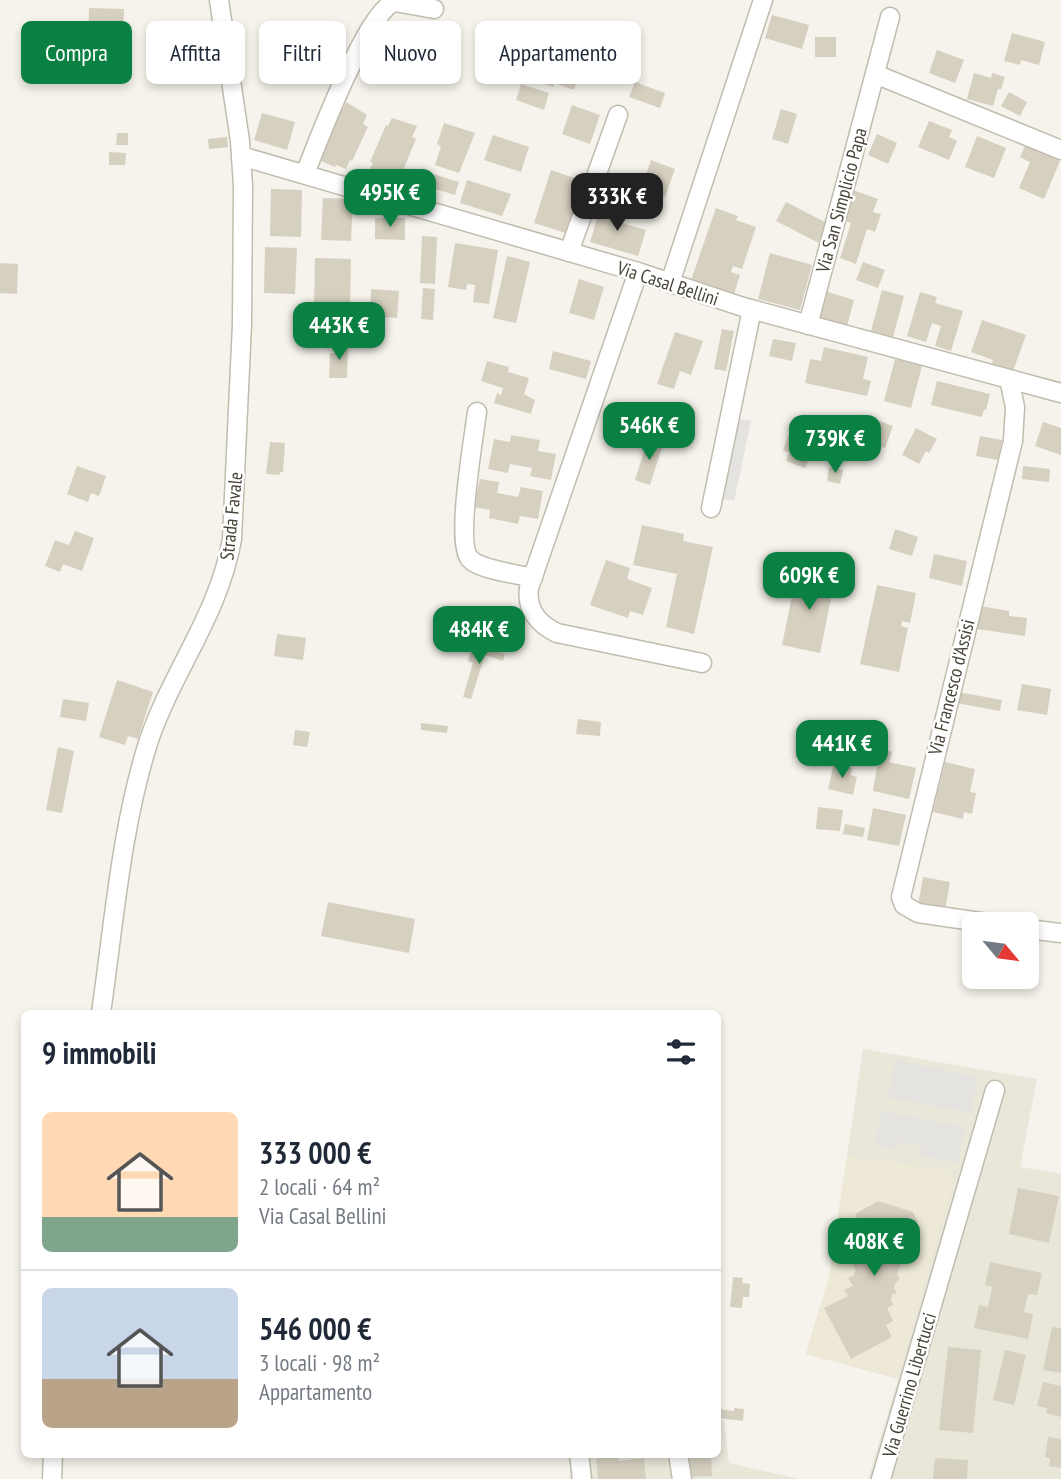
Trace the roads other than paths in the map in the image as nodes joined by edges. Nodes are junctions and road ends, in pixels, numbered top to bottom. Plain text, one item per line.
1 (219, 0) edge
2 (763, 0) edge
3 (434, 9) dead end
4 (890, 17) dead end
5 (875, 74) junction
6 (618, 115) dead end
7 (1061, 150) edge
8 (241, 156) junction
9 (304, 174) junction
10 (569, 252) junction
11 (638, 272) junction
12 (670, 283) junction
13 (752, 309) junction
14 (808, 325) junction
15 (1013, 380) junction
16 (1061, 393) edge
17 (477, 412) dead end
18 (711, 508) dead end
19 (533, 578) junction
20 (702, 663) dead end
21 (962, 919) edge
22 (1040, 931) edge
23 (1061, 933) edge
24 (101, 1010) edge
25 (995, 1090) dead end
26 (53, 1458) edge
27 (579, 1458) edge
28 (679, 1458) edge
29 (52, 1479) edge
30 (582, 1479) edge
31 (682, 1479) edge
32 (881, 1479) edge

1 - 8 street, Strada Favale
2 - 12 street
3 - 9 street
4 - 5 street, Via San Simplicio Papa
5 - 7 street
5 - 14 street, Via San Simplicio Papa
6 - 10 street
8 - 9 street, Via Casal Bellini
8 - 24 street, Strada Favale
9 - 10 street, Via Casal Bellini
10 - 11 street, Via Casal Bellini
11 - 12 street, Via Casal Bellini
11 - 19 street
12 - 13 street, Via Casal Bellini
13 - 14 street, Via Casal Bellini
13 - 18 street
14 - 15 street, Via Casal Bellini
15 - 16 street, Via Casal Bellini
15 - 21 street, Via Francesco d'Assisi
17 - 19 street
19 - 20 street
22 - 23 street
25 - 32 street, Via Guerrino Libertucci
26 - 29 street
27 - 30 street
28 - 31 street

